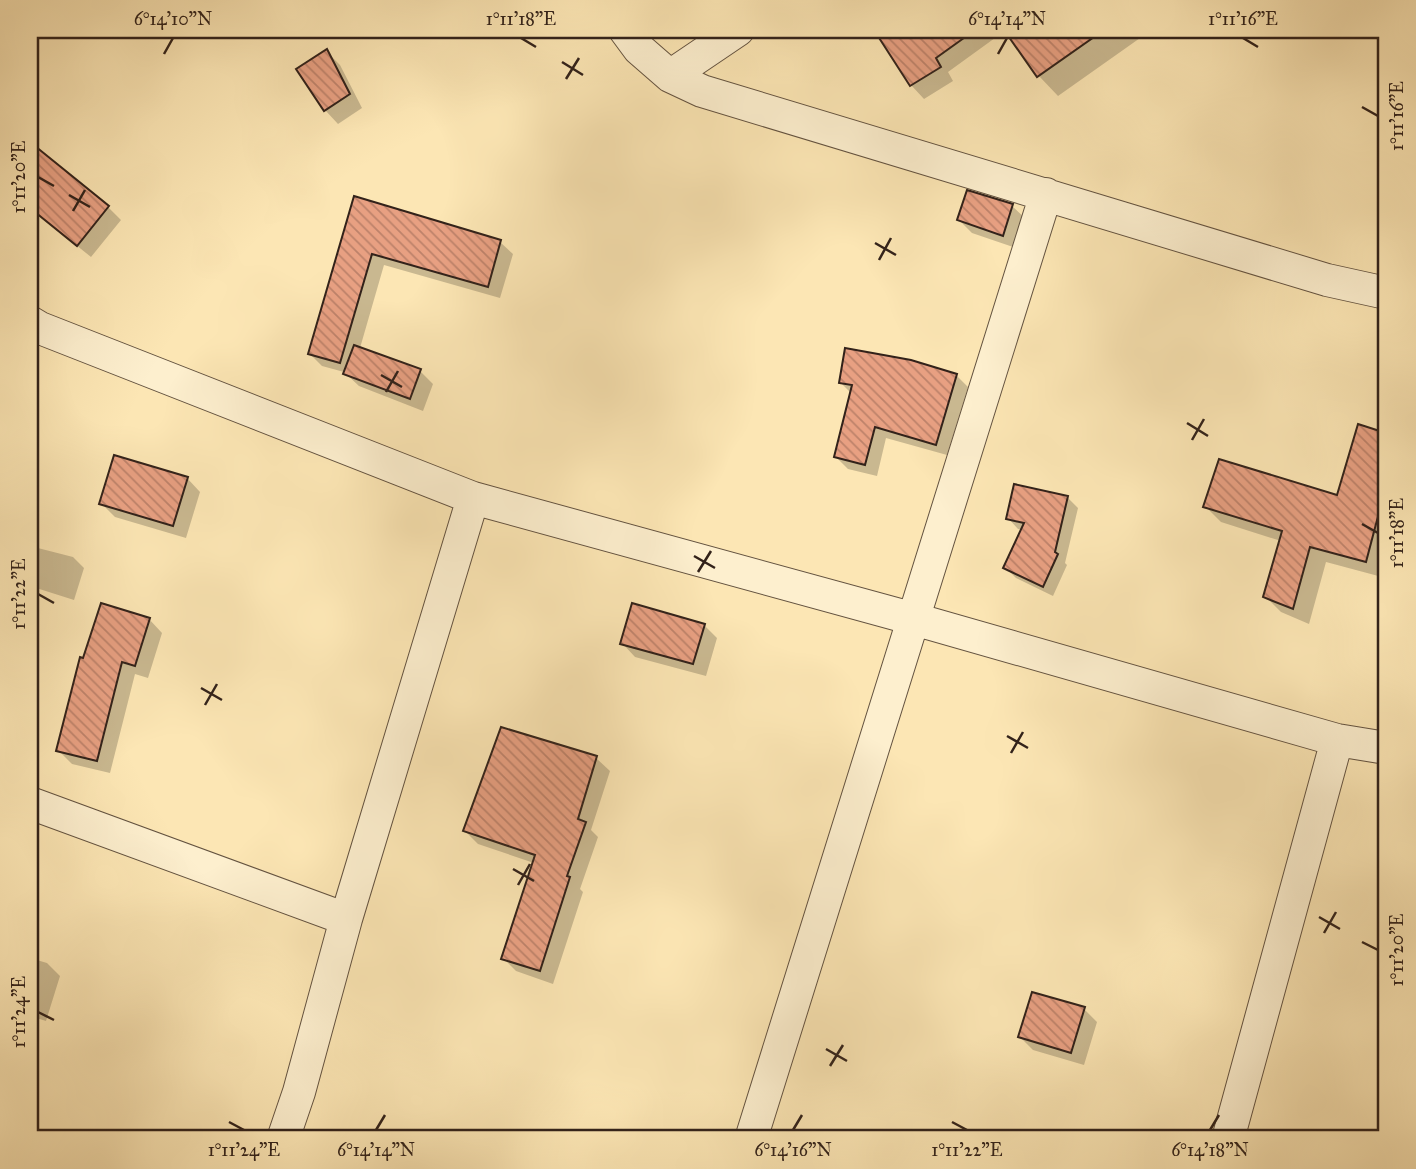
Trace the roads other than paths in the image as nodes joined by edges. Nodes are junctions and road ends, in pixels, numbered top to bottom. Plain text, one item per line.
1 (625, 30) edge
2 (738, 30) edge
3 (670, 76) junction
4 (1046, 194) junction
5 (1386, 293) edge
6 (30, 322) edge
7 (473, 498) junction
8 (914, 619) junction
9 (1337, 740) junction
10 (1386, 748) edge
11 (30, 803) edge
12 (346, 919) junction
13 (283, 1139) edge
14 (751, 1139) edge
15 (1228, 1139) edge

1 - 3 street
2 - 3 street
3 - 4 street
4 - 5 street
4 - 8 street
6 - 7 street
7 - 8 street
7 - 12 street
8 - 9 street
8 - 14 street
9 - 10 street
9 - 15 street
11 - 12 street
12 - 13 street

